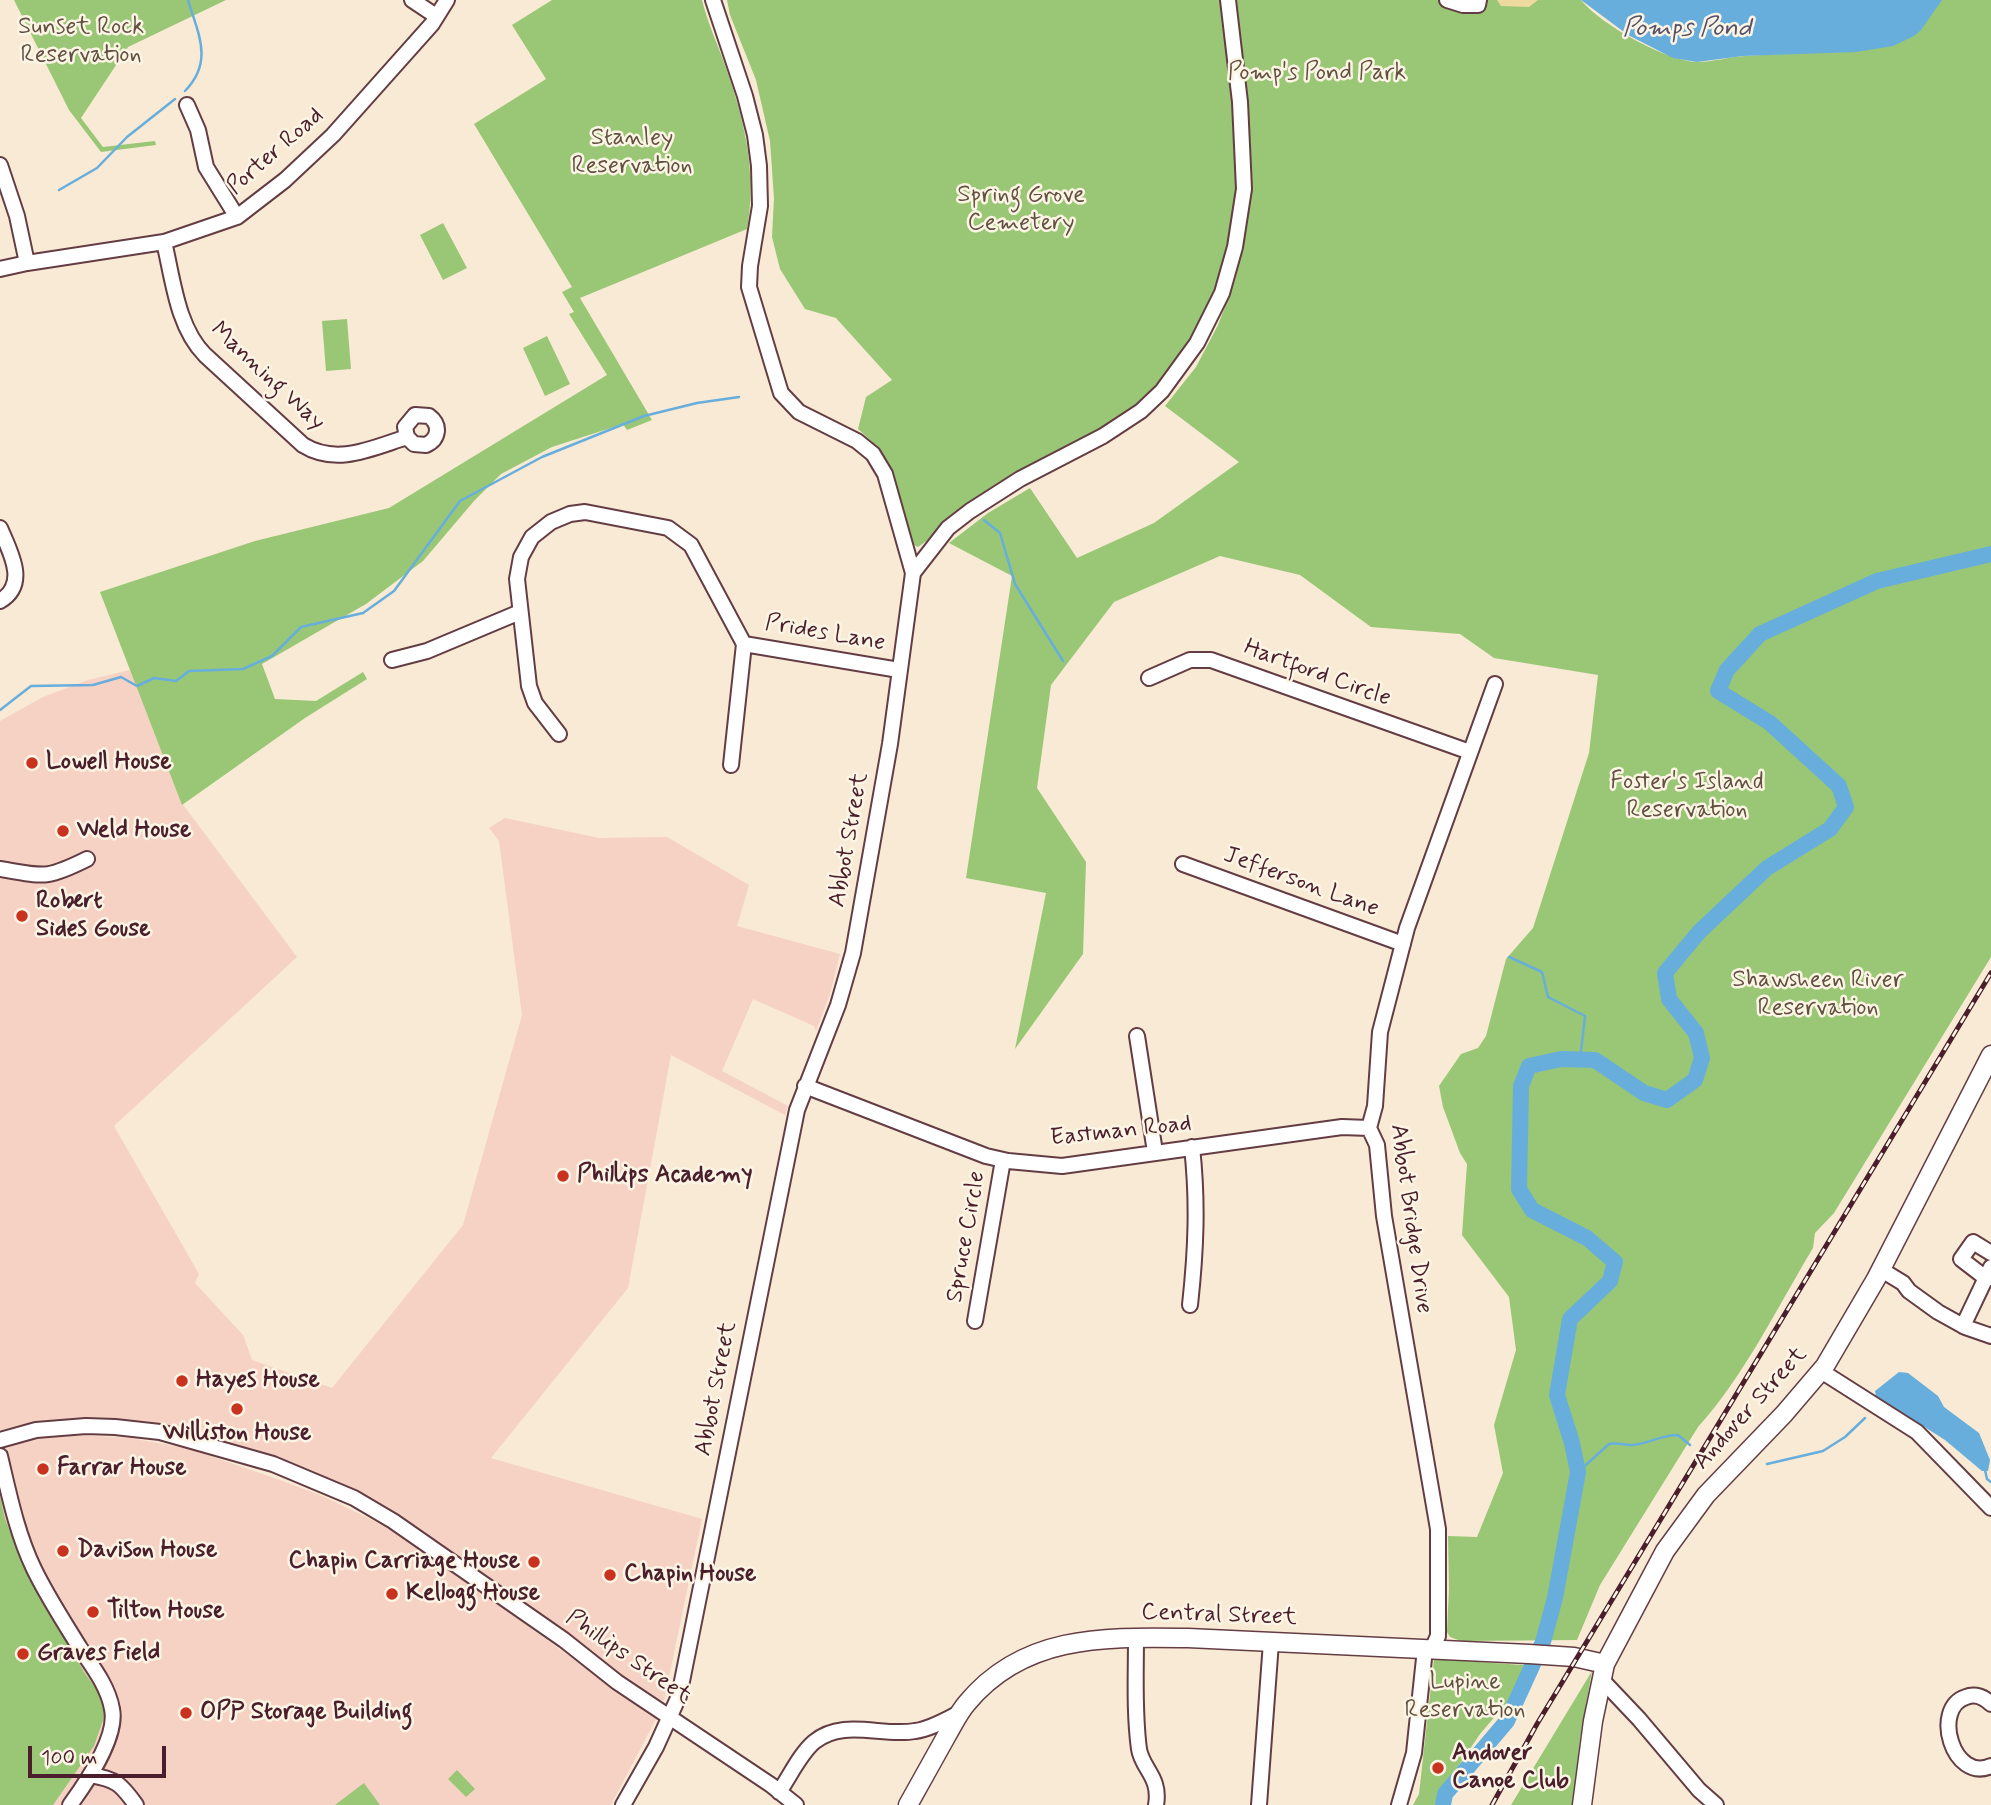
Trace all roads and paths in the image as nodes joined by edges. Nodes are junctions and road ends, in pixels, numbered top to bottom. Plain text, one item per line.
1 (412, 0) edge
2 (447, 0) edge
3 (713, 0) edge
4 (1228, 0) edge
5 (1447, 0) edge
6 (1479, 0) edge
7 (436, 16) junction
8 (187, 105) dead end
9 (0, 165) edge
10 (237, 216) junction
11 (164, 242) junction
12 (27, 263) junction
13 (0, 269) edge
14 (407, 437) dead end
15 (0, 528) edge
16 (913, 573) junction
17 (0, 601) edge
18 (520, 612) junction
19 (744, 644) junction
20 (392, 660) dead end
21 (899, 670) junction
22 (1149, 678) dead end
23 (1495, 684) dead end
24 (559, 734) dead end
25 (1470, 752) junction
26 (731, 765) dead end
27 (88, 859) dead end
28 (1183, 864) dead end
29 (0, 869) edge
30 (1403, 944) junction
31 (1137, 1036) dead end
32 (1991, 1055) edge
33 (805, 1086) junction
34 (1369, 1128) junction
35 (1192, 1147) junction
36 (1154, 1152) junction
37 (1003, 1160) junction
38 (1991, 1253) edge
39 (1989, 1273) edge
40 (1878, 1274) junction
41 (1190, 1305) dead end
42 (975, 1321) dead end
43 (1962, 1326) junction
44 (1991, 1336) edge
45 (1821, 1371) junction
46 (0, 1440) edge
47 (0, 1457) edge
48 (1991, 1508) edge
49 (1136, 1638) junction
50 (1270, 1642) junction
51 (1428, 1649) junction
52 (1603, 1672) junction
53 (1991, 1704) edge
54 (961, 1712) junction
55 (670, 1717) junction
56 (1991, 1766) edge
57 (90, 1775) junction
58 (779, 1792) junction
59 (70, 1805) edge
60 (136, 1805) edge
61 (623, 1805) edge
62 (796, 1805) edge
63 (908, 1805) edge
64 (1156, 1805) edge
65 (1259, 1805) edge
66 (1399, 1805) edge
67 (1582, 1805) edge
68 (1716, 1805) edge

1 - 7 street
2 - 7 street, Porter Road
3 - 16 street
4 - 16 street, Abbot Street
5 - 6 street
7 - 10 street, Porter Road
8 - 10 street
9 - 12 street
10 - 11 street, Porter Road
11 - 12 street, Porter Road
11 - 14 street, Manning Way
12 - 13 street, Porter Road
15 - 17 street
16 - 21 street, Abbot Street
18 - 19 street
18 - 20 street
18 - 24 street
19 - 21 street, Prides Lane
19 - 26 street
21 - 33 street, Abbot Street
22 - 25 street, Hartford Circle
23 - 25 street, Abbot Bridge Drive
25 - 30 street, Abbot Bridge Drive
27 - 29 street
28 - 30 street, Jefferson Lane
30 - 34 street, Abbot Bridge Drive
31 - 36 street
32 - 40 main road, Andover Street
33 - 37 street, Eastman Road
33 - 55 street, Abbot Street
34 - 35 street, Eastman Road
34 - 51 street, Abbot Bridge Drive
35 - 36 street, Eastman Road
35 - 41 street
36 - 37 street, Eastman Road
37 - 42 street, Spruce Circle
38 - 39 street
39 - 43 street
40 - 43 street
40 - 45 main road, Andover Street
43 - 44 street
45 - 48 street
45 - 52 main road, Andover Street
46 - 55 street, Phillips Street
47 - 57 street
49 - 50 main road, Central Street
49 - 54 main road, Central Street
49 - 64 street
50 - 51 main road, Central Street
50 - 65 street
51 - 52 main road, Central Street
51 - 66 street, Abbot Bridge Drive
52 - 67 main road, Andover Street
52 - 68 street
53 - 56 street
54 - 58 street
54 - 63 main road, Central Street
55 - 58 street, Phillips Street
55 - 61 street, Abbot Street
57 - 59 street
57 - 60 street
58 - 62 street, Phillips Street

